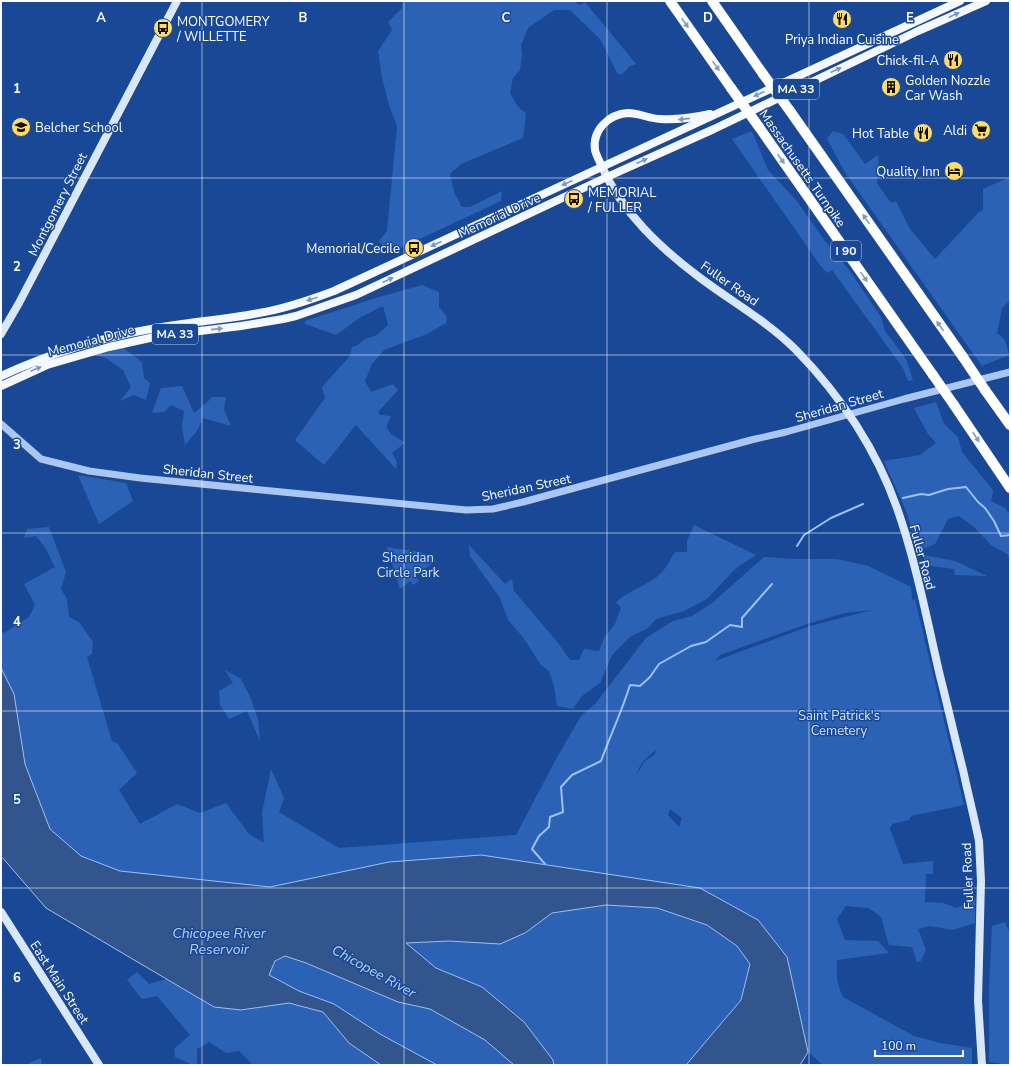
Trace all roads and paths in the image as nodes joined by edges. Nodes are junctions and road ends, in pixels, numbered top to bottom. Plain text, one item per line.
1 (177, 1) edge
2 (670, 1) edge
3 (712, 1) edge
4 (720, 1) edge
5 (960, 1) edge
6 (986, 1) edge
7 (915, 22) junction
8 (918, 31) junction
9 (743, 45) junction
10 (722, 112) junction
11 (602, 167) junction
12 (607, 177) junction
13 (2, 334) edge
14 (1010, 372) edge
15 (4, 373) edge
16 (1, 386) edge
17 (848, 414) junction
18 (1, 424) edge
19 (1010, 426) edge
20 (1010, 488) edge
21 (1, 912) edge
22 (99, 1065) edge
23 (982, 1065) edge

1 - 13 main road, Montgomery Street
2 -> 20 highway, Massachusetts Turnpike / I 90, bridge
3 - 9 highway, Massachusetts Turnpike / I 90
4 - 9 highway
5 - 7 main road, Memorial Drive / MA 33
8 -> 6 main road, Memorial Drive / MA 33
7 - 8 main road
7 -> 10 main road, Memorial Drive / MA 33
12 -> 8 main road, Memorial Drive / MA 33
19 -> 9 highway, Massachusetts Turnpike / I 90, bridge
10 - 11 main road, Memorial Drive / MA 33
10 -> 11 main road
11 - 12 main road, Fuller Road
11 -> 15 main road, Memorial Drive / MA 33
16 -> 12 main road, Memorial Drive / MA 33
12 - 17 main road, Fuller Road
14 - 17 street, Sheridan Street
17 - 18 street, Sheridan Street
17 - 23 main road, Fuller Road
21 - 22 main road, East Main Street

